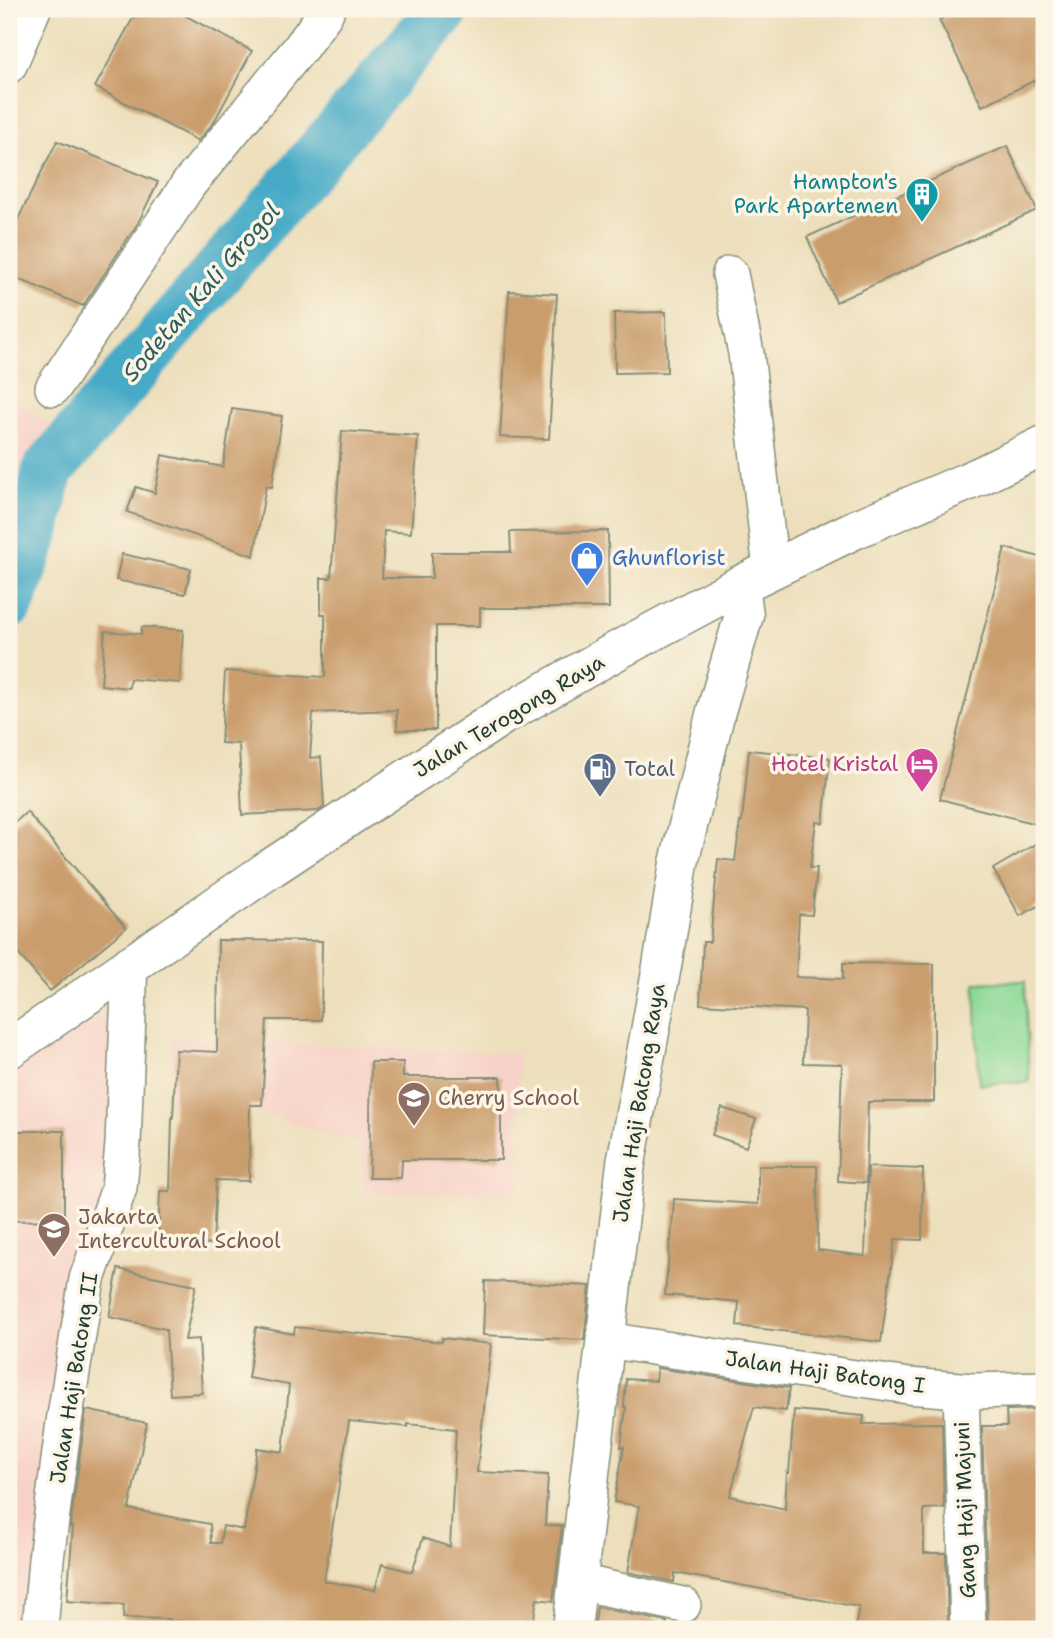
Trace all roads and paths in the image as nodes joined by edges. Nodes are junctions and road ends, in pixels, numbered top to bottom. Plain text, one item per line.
1 (33, 9) edge
2 (327, 9) edge
3 (9, 65) edge
4 (730, 274) dead end
5 (53, 388) dead end
6 (1044, 445) edge
7 (756, 578) junction
8 (130, 963) junction
9 (9, 1049) edge
10 (606, 1340) junction
11 (1044, 1389) edge
12 (961, 1390) junction
13 (579, 1582) junction
14 (683, 1605) dead end
15 (40, 1629) edge
16 (572, 1629) edge
17 (968, 1629) edge

1 - 3 street
2 - 5 street
4 - 7 street
6 - 7 street, Jalan Terogong Raya
7 - 8 street, Jalan Terogong Raya
7 - 10 street, Jalan Haji Batong Raya
8 - 9 street, Jalan Terogong Raya
8 - 15 street, Jalan Haji Batong II
10 - 12 street, Jalan Haji Batong I
10 - 13 street, Jalan Haji Batong Raya
11 - 12 street, Jalan Haji Batong I
12 - 17 street, Gang Haji Majuni
13 - 14 street
13 - 16 street, Jalan Haji Batong Raya

